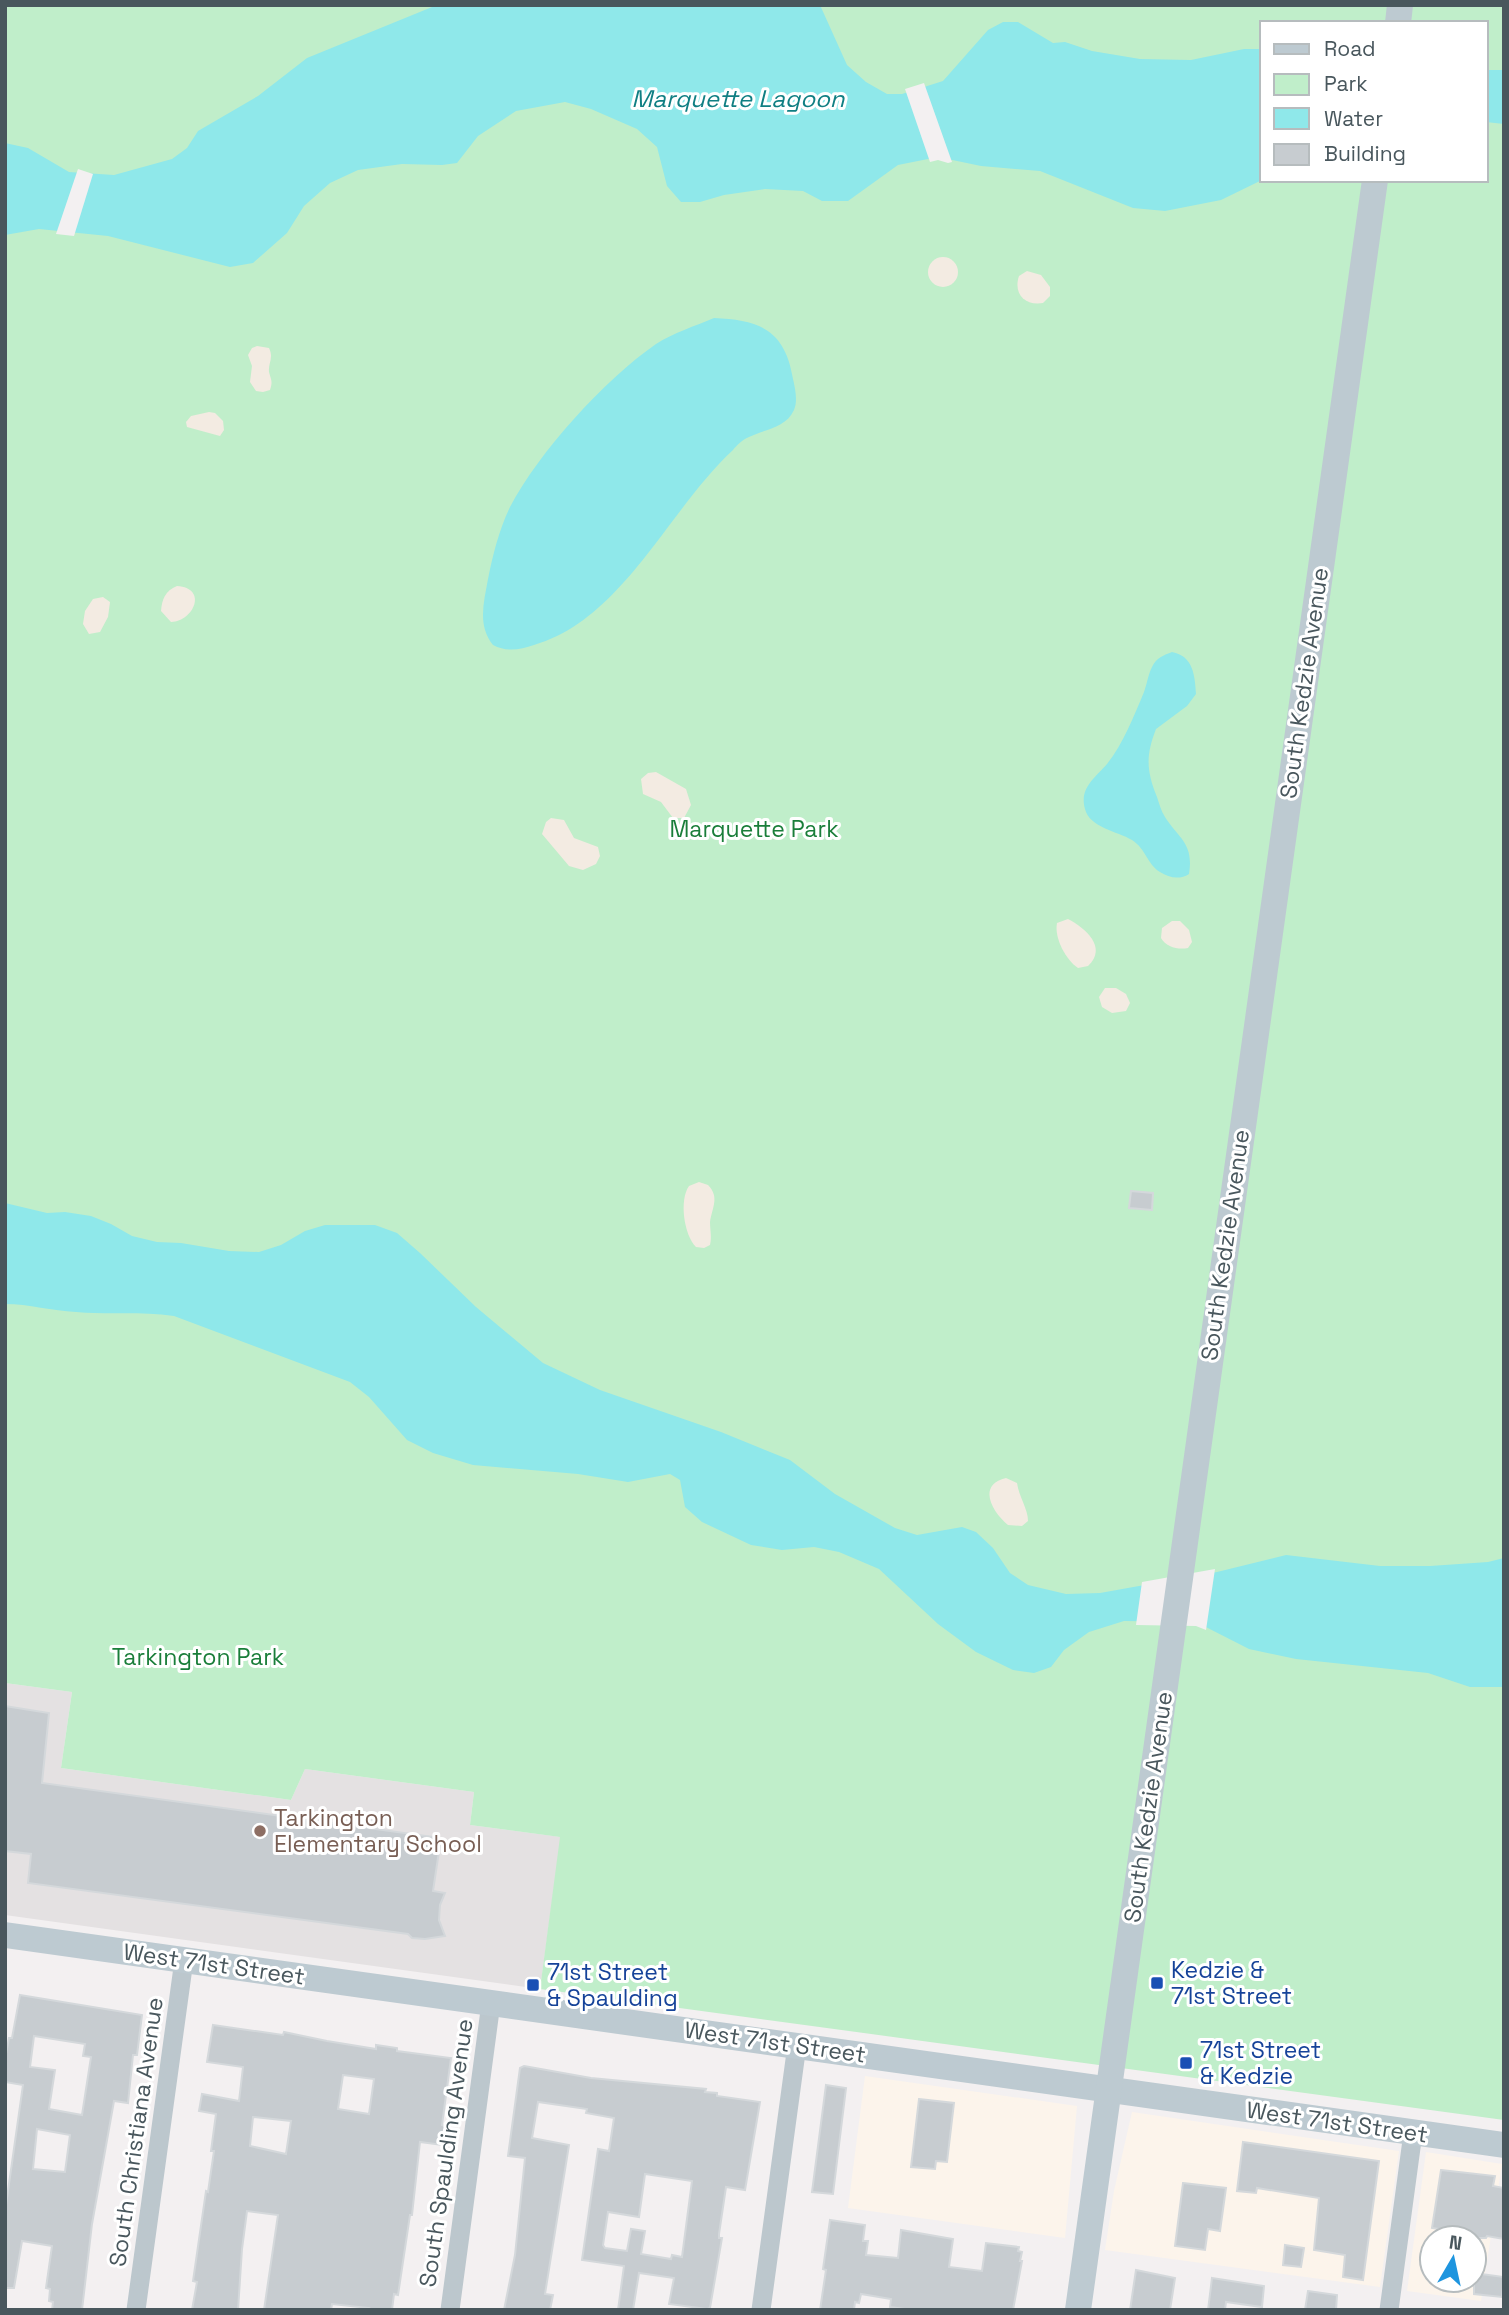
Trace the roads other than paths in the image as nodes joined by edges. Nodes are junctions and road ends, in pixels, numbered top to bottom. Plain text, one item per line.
1 (1375, 182) edge
2 (5, 1935) edge
3 (184, 1960) junction
4 (491, 2003) junction
5 (797, 2045) junction
6 (1108, 2089) junction
7 (1413, 2133) junction
8 (1504, 2145) edge
9 (136, 2310) edge
10 (450, 2310) edge
11 (761, 2310) edge
12 (1078, 2310) edge
13 (1389, 2310) edge

1 - 6 main road, South Kedzie Avenue
2 - 3 main road, West 71st Street
3 - 4 main road, West 71st Street
3 - 9 street, South Christiana Avenue
4 - 5 main road, West 71st Street
4 - 10 street, South Spaulding Avenue
5 - 6 main road, West 71st Street
5 - 11 street
6 - 7 main road, West 71st Street
6 - 12 main road, South Kedzie Avenue
7 - 8 main road, West 71st Street
7 - 13 street

